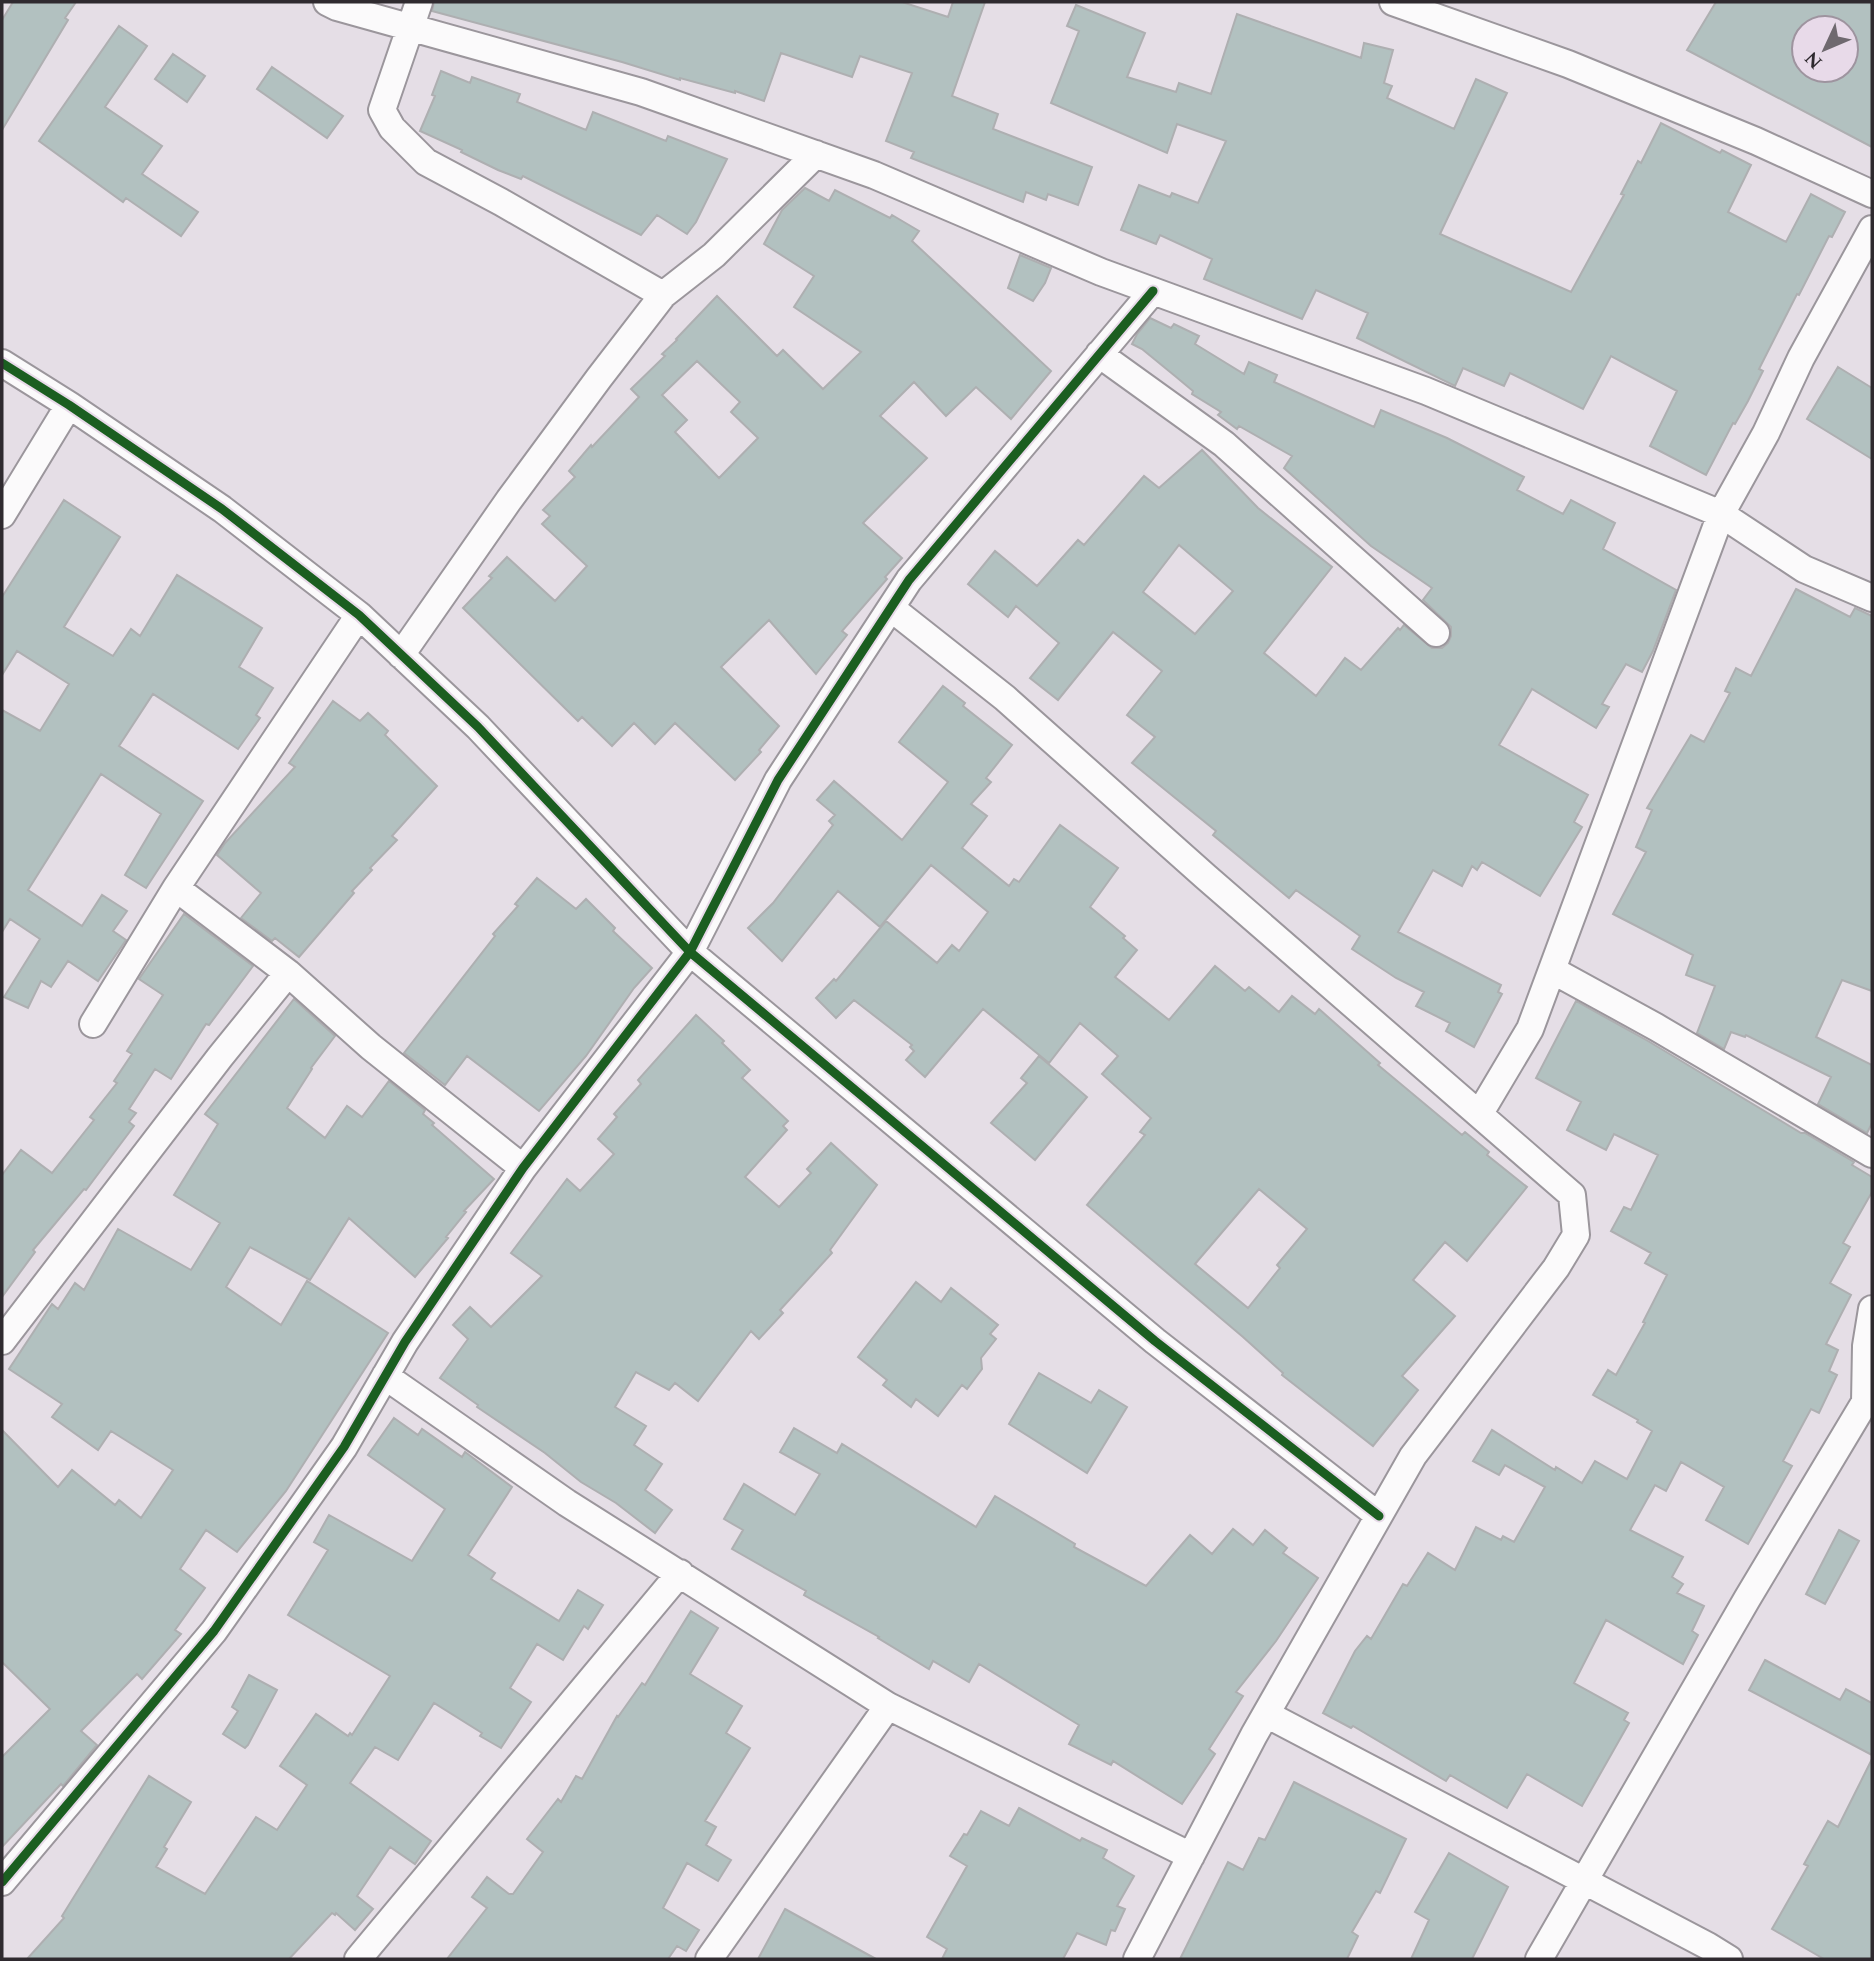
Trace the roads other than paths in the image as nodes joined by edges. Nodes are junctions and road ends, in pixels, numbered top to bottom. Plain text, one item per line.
1 (327, 2) edge
2 (419, 2) edge
3 (1393, 2) edge
4 (410, 27) junction
5 (816, 155) junction
6 (1872, 194) edge
7 (1872, 229) edge
8 (1153, 291) junction
9 (663, 295) junction
10 (1100, 354) junction
11 (2, 363) edge
12 (69, 405) junction
13 (1721, 514) junction
14 (2, 515) edge
15 (1872, 598) edge
16 (891, 608) junction
17 (359, 615) junction
18 (1436, 633) dead end
19 (401, 655) junction
20 (176, 888) junction
21 (690, 952) junction
22 (1552, 970) junction
23 (288, 973) junction
24 (93, 1024) dead end
25 (1480, 1113) junction
26 (1872, 1154) edge
27 (523, 1168) junction
28 (1872, 1309) edge
29 (2, 1341) edge
30 (385, 1376) junction
31 (1379, 1516) junction
32 (680, 1573) junction
33 (888, 1706) junction
34 (1266, 1714) junction
35 (1191, 1856) junction
36 (2, 1882) edge
37 (1584, 1882) junction
38 (358, 1959) edge
39 (709, 1959) edge
40 (1137, 1959) edge
41 (1539, 1959) edge
42 (1729, 1959) edge

1 - 4 street
2 - 4 street
3 - 6 street
4 - 5 street
4 - 9 street
5 - 8 street
5 - 9 street
7 - 13 street
8 - 10 street
8 - 13 street
9 - 19 street
10 - 16 street
10 - 18 street
11 - 12 street
12 - 14 street
12 - 17 street
13 - 15 street
13 - 22 street
16 - 21 street
16 - 25 street
17 - 19 street
17 - 20 street
19 - 21 street
20 - 23 street
20 - 24 street
21 - 27 street
21 - 31 street
22 - 25 street
22 - 26 street
23 - 27 street
23 - 29 street
25 - 31 street
27 - 30 street
28 - 37 street
30 - 32 street
30 - 36 street
31 - 34 street
32 - 33 street
32 - 38 street
33 - 35 street
33 - 39 street
34 - 35 street
34 - 37 street
35 - 40 street
37 - 41 street
37 - 42 street

